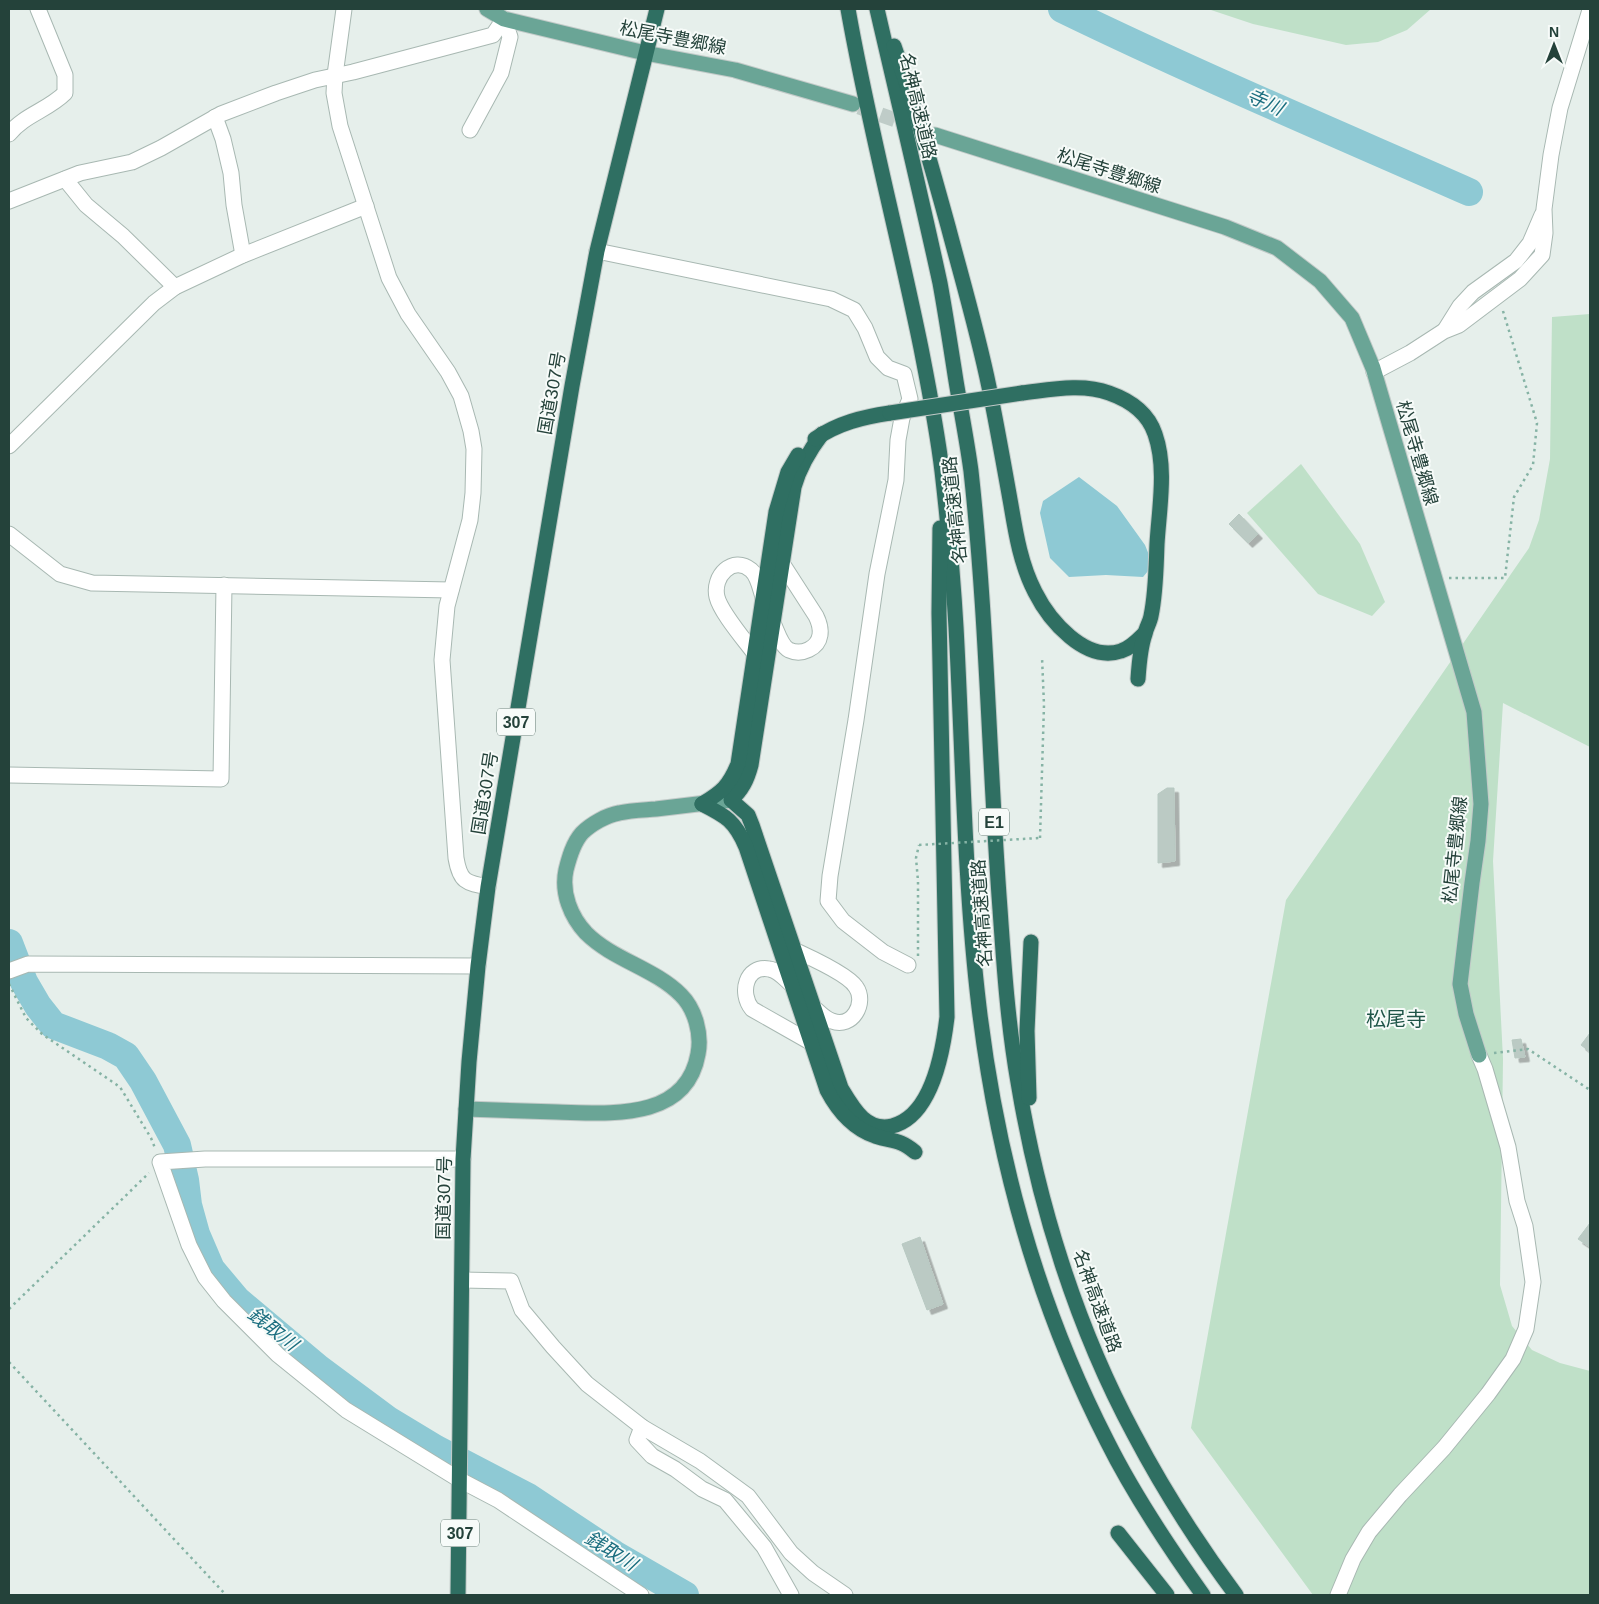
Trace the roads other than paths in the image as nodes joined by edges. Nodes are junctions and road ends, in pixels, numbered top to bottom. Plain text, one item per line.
1 (38, 9) edge
2 (344, 9) edge
3 (487, 9) edge
4 (657, 9) edge
5 (848, 9) edge
6 (877, 9) edge
7 (881, 9) edge
8 (1590, 10) edge
9 (504, 19) junction
10 (645, 53) junction
11 (334, 75) junction
12 (853, 104) tunnel mouth
13 (215, 117) junction
14 (470, 130) dead end
15 (9, 134) edge
16 (935, 135) dead end
17 (66, 179) junction
18 (9, 201) edge
19 (366, 206) junction
20 (1544, 210) junction
21 (597, 252) junction
22 (243, 255) junction
23 (175, 287) junction
24 (1444, 332) junction
25 (1374, 372) junction
26 (822, 434) junction
27 (9, 446) edge
28 (941, 466) junction
29 (9, 534) edge
30 (772, 547) junction
31 (782, 564) junction
32 (224, 585) junction
33 (450, 590) junction
34 (764, 597) junction
35 (773, 623) junction
36 (1145, 633) junction
37 (755, 654) junction
38 (766, 670) junction
39 (1138, 679) dead end
40 (9, 775) edge
41 (731, 800) junction
42 (702, 804) junction
43 (488, 887) junction
44 (778, 942) junction
45 (1031, 942) dead end
46 (794, 950) junction
47 (908, 965) road end
48 (478, 966) junction
49 (9, 970) edge
50 (792, 984) junction
51 (813, 1007) junction
52 (811, 1043) junction
53 (828, 1052) junction
54 (1479, 1055) joint
55 (466, 1109) junction
56 (1030, 1141) junction
57 (915, 1152) dead end
58 (463, 1159) junction
59 (462, 1280) junction
60 (642, 1427) junction
61 (460, 1475) junction
62 (1118, 1533) dead end
63 (458, 1595) edge
64 (640, 1595) edge
65 (792, 1595) edge
66 (845, 1595) edge
67 (1167, 1595) edge
68 (1203, 1595) edge
69 (1236, 1595) edge
70 (1338, 1595) edge

1 - 15 street
2 - 11 street
3 - 9 main road, 松尾寺豊郷線
4 - 10 highway, 国道307号 / 307
5 - 28 highway, 名神高速道路 / E1
6 - 56 highway, 名神高速道路 / E1
7 - 36 highway
8 - 20 street
9 - 10 main road, 松尾寺豊郷線
9 - 11 street
9 - 14 street
10 - 12 main road, 松尾寺豊郷線
10 - 21 highway, 国道307号 / 307
11 - 13 street
11 - 19 street
13 - 17 street
13 - 22 street
16 - 25 main road, 松尾寺豊郷線
17 - 18 street
17 - 23 street
19 - 22 street
19 - 33 street
20 - 24 street
20 - 24 street
21 - 43 highway, 国道307号 / 307
21 - 47 street
22 - 23 street
23 - 27 street
24 - 25 street
25 - 54 main road, 松尾寺豊郷線
26 - 30 highway
26 - 31 highway
26 - 36 highway, bridge
28 - 53 highway
28 - 68 highway, 名神高速道路 / E1
29 - 32 street
30 - 31 street
30 - 34 highway
31 - 35 highway
31 - 35 street
32 - 33 street
32 - 40 street
33 - 43 street
34 - 37 highway
34 - 37 street
35 - 38 highway
36 - 39 highway
37 - 38 street
37 - 42 highway
38 - 41 highway
41 - 42 main road
41 - 46 highway
42 - 44 highway
42 - 55 main road
43 - 48 highway, 国道307号 / 307
44 - 46 street
44 - 50 highway
45 - 56 highway
46 - 51 highway
46 - 51 street
48 - 49 street
48 - 55 highway, 国道307号 / 307
50 - 52 highway
50 - 52 street
51 - 53 highway
52 - 53 street
52 - 57 highway
54 - 70 street
55 - 58 highway, 国道307号 / 307
56 - 69 highway, 名神高速道路 / E1
58 - 59 highway, 国道307号 / 307
58 - 61 street
59 - 60 street
59 - 61 highway, 国道307号 / 307
60 - 65 street
60 - 66 street
61 - 63 highway, 国道307号 / 307
61 - 64 street
62 - 67 highway

